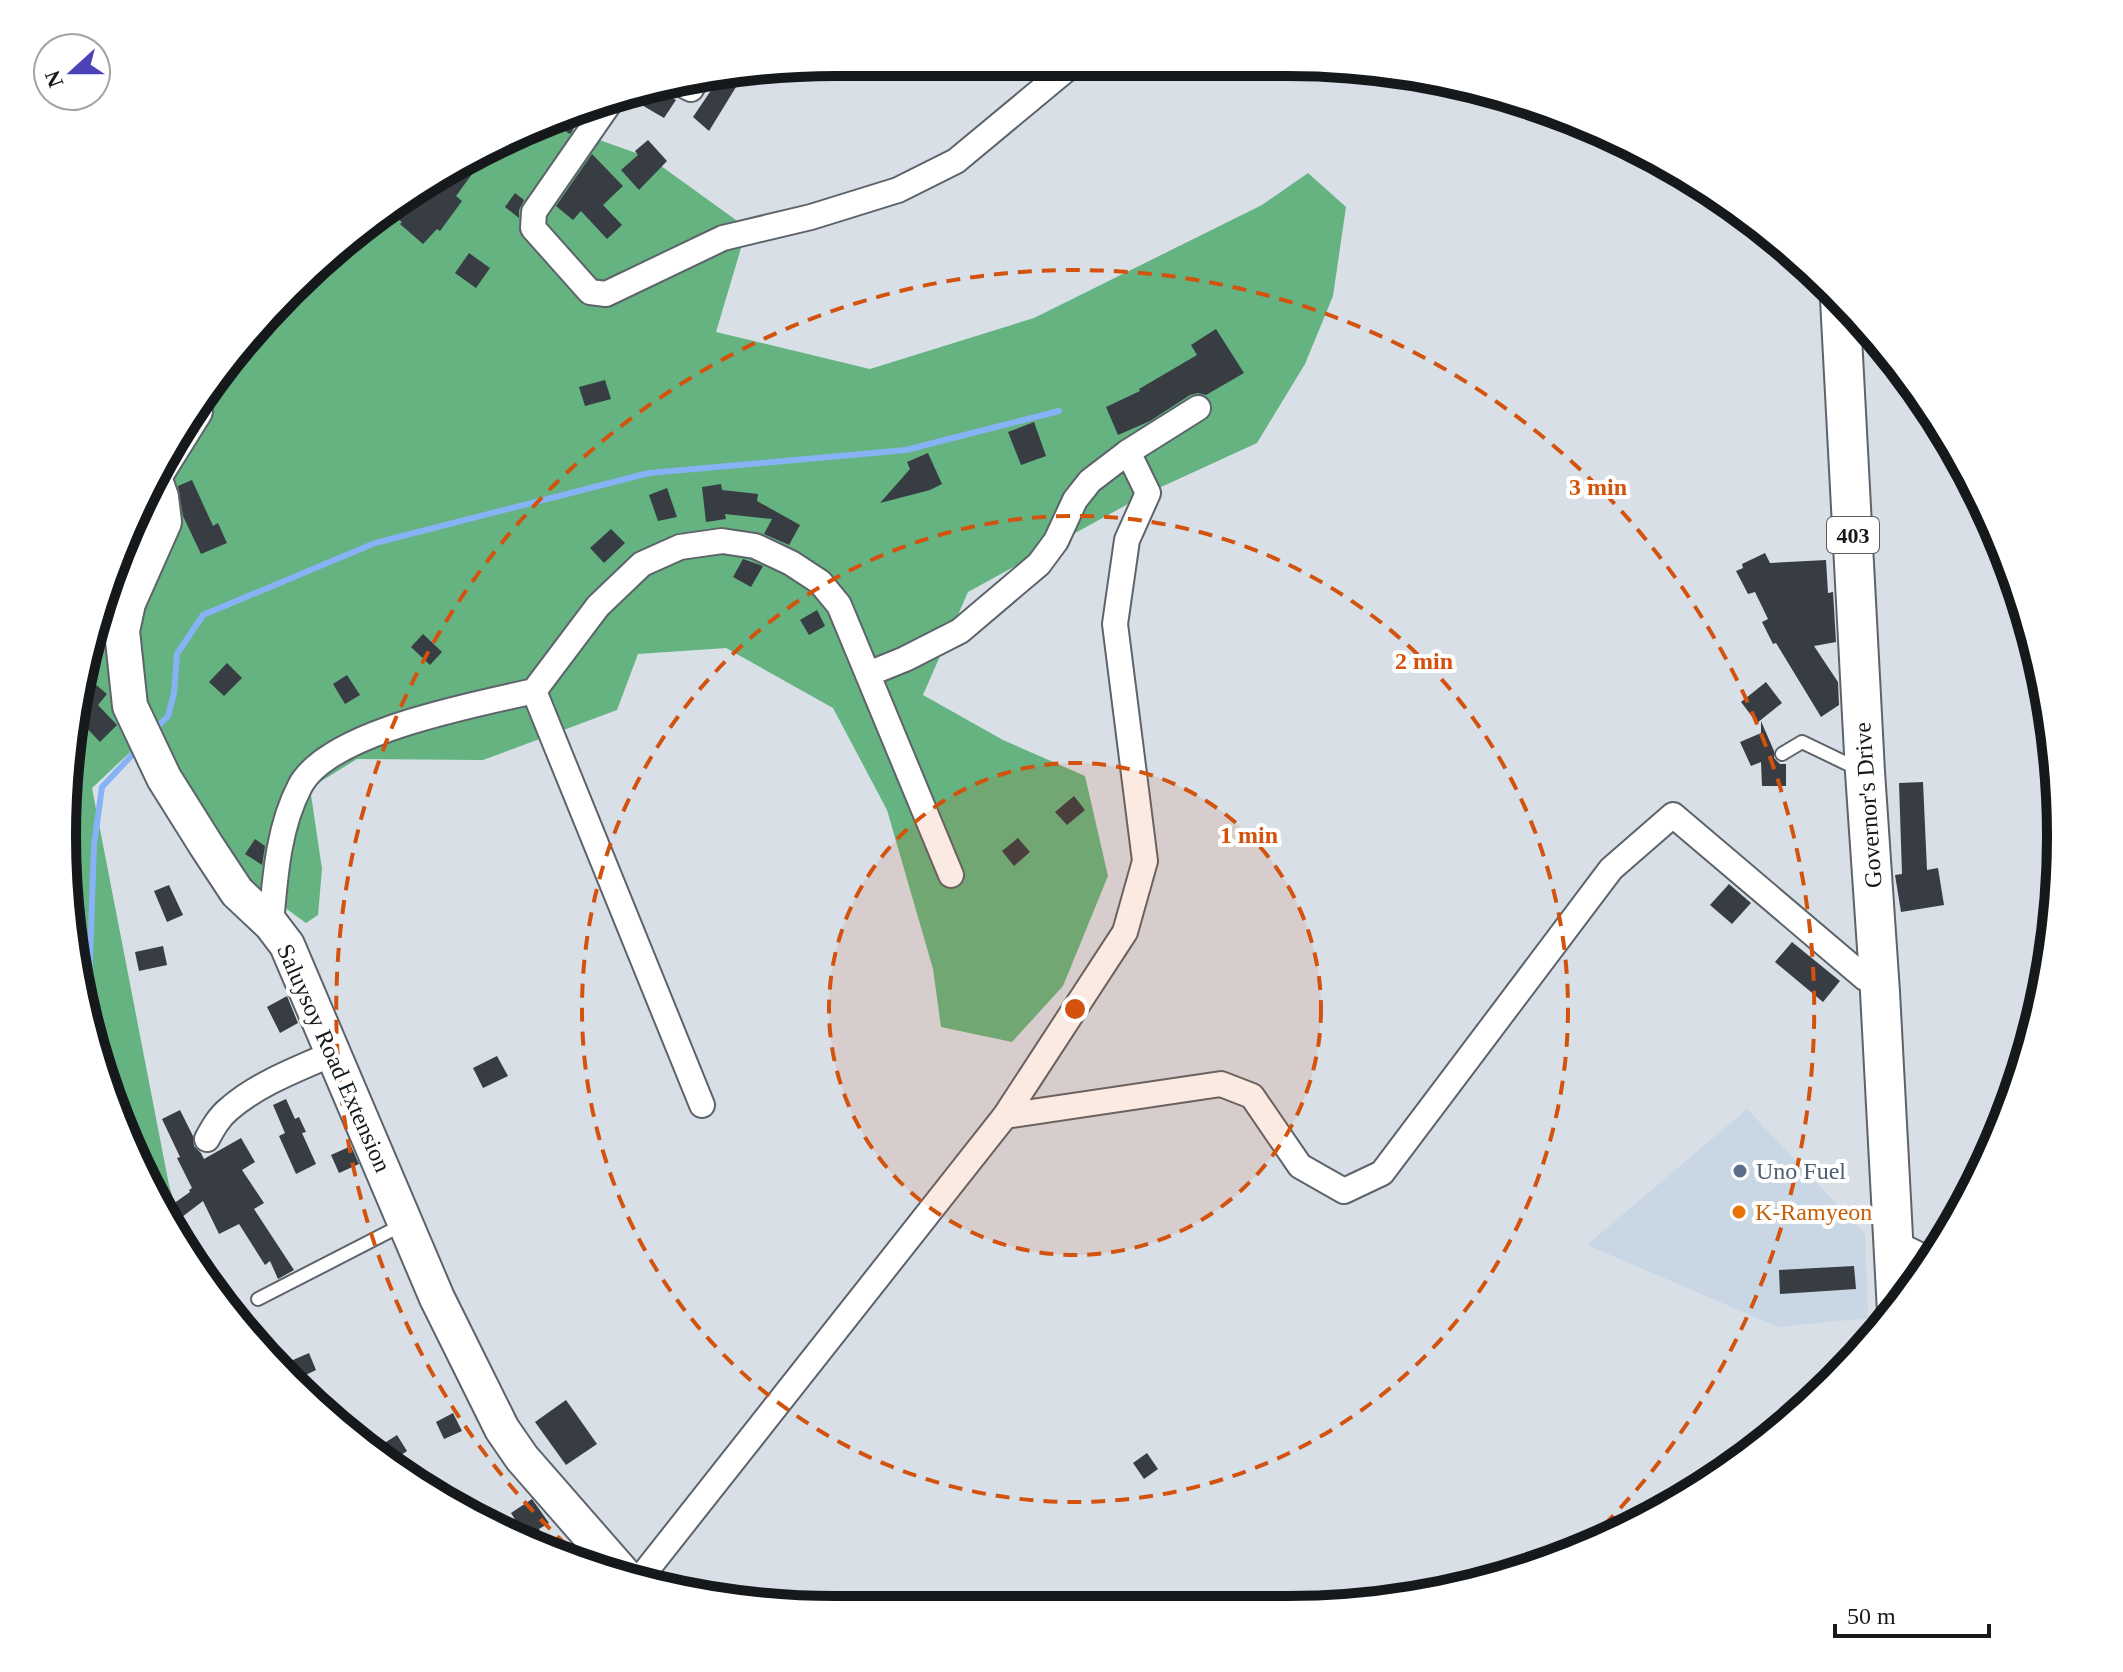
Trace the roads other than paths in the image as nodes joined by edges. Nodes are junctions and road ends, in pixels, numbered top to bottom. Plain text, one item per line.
1 (1058, 76) edge
2 (603, 113) edge
3 (1841, 317) edge
4 (1198, 408) dead end
5 (1128, 452) junction
6 (159, 491) edge
7 (868, 674) junction
8 (534, 691) junction
9 (1782, 754) dead end
10 (1865, 772) junction
11 (951, 875) dead end
12 (271, 924) junction
13 (1880, 978) junction
14 (334, 1053) junction
15 (702, 1105) dead end
16 (1005, 1116) junction
17 (207, 1139) dead end
18 (405, 1223) junction
19 (1893, 1242) junction
20 (1921, 1255) edge
21 (1896, 1291) edge
22 (258, 1299) dead end
23 (613, 1562) edge
24 (646, 1571) edge

1 - 2 street
3 - 10 main road, Governor's Drive / 403
4 - 5 street
5 - 7 street
5 - 16 street
6 - 12 main road, Saluysoy Road Extension
7 - 8 street
7 - 11 street
8 - 12 street
8 - 15 street
9 - 10 lane
10 - 13 main road, Governor's Drive / 403
12 - 14 main road, Saluysoy Road Extension
13 - 16 street
13 - 19 main road, Governor's Drive / 403
14 - 17 street
14 - 18 main road, Saluysoy Road Extension
16 - 24 street
18 - 22 lane
18 - 23 main road, Saluysoy Road Extension
19 - 20 street
19 - 21 main road, Governor's Drive / 403

